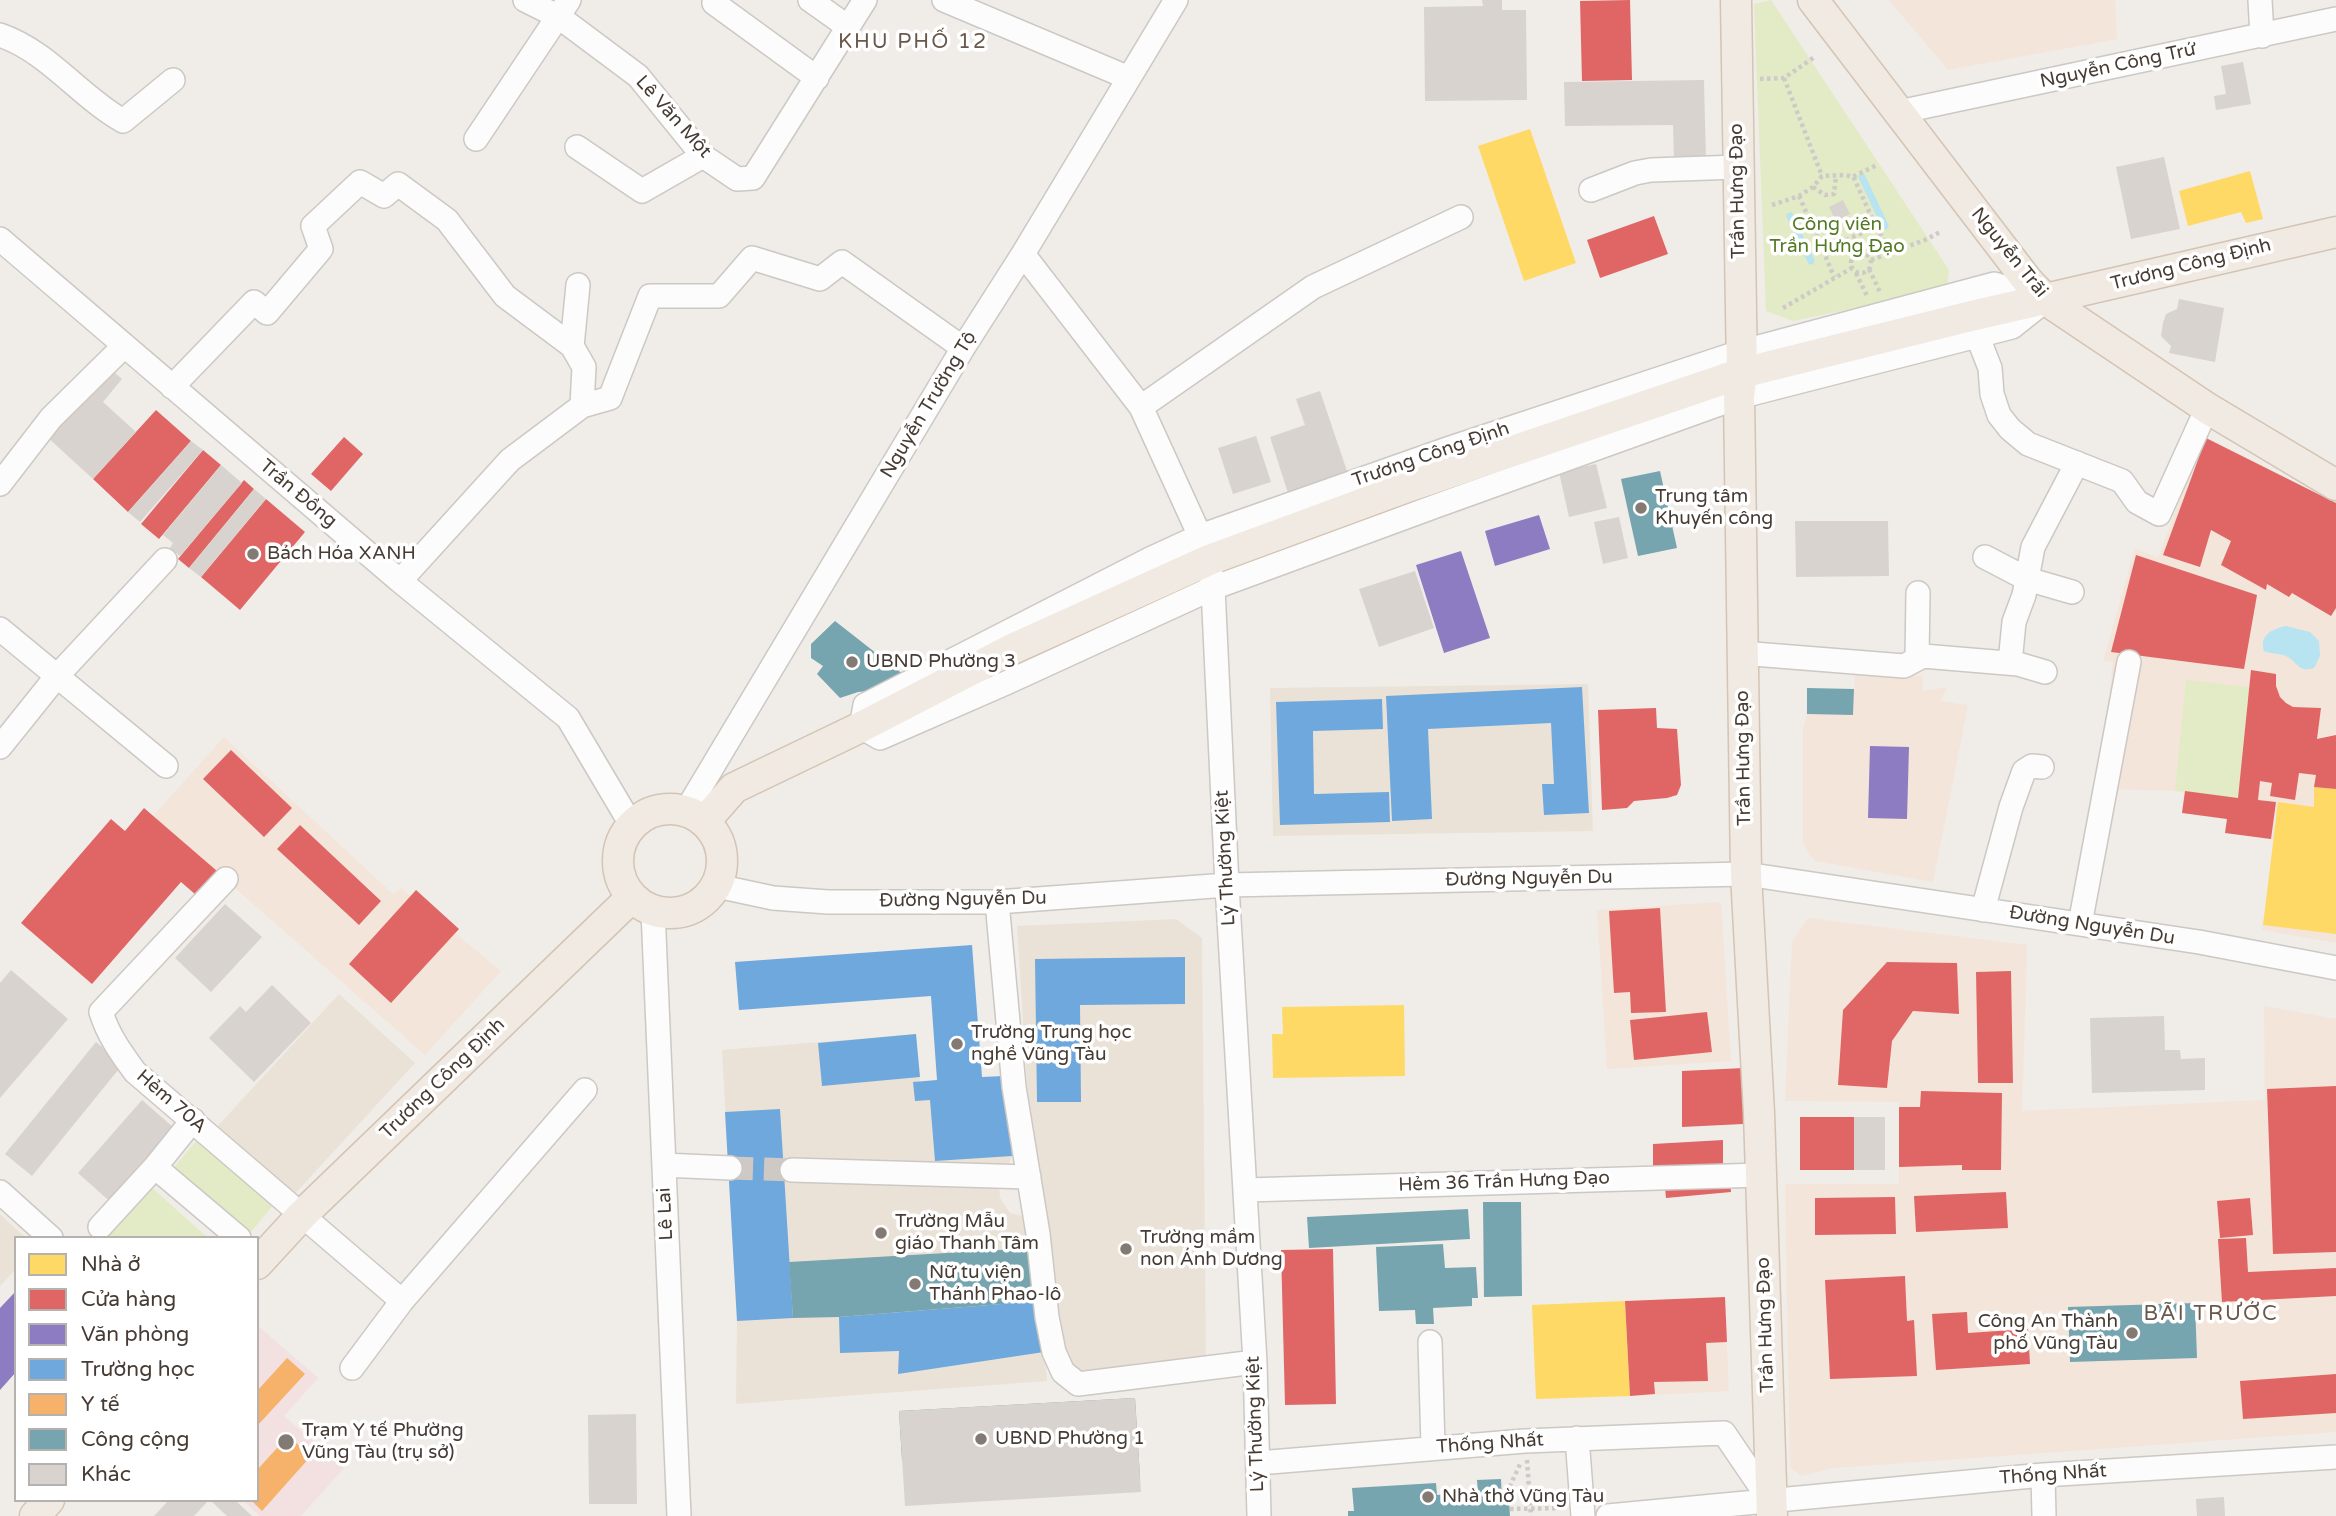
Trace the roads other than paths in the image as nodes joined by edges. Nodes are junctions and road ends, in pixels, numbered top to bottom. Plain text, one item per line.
1 (524, 0) edge
2 (810, 0) edge
3 (865, 0) edge
4 (944, 0) edge
5 (1176, 0) edge
6 (1736, 0) edge
7 (1813, 0) edge
8 (2260, 0) edge
9 (714, 3) dead end
10 (564, 9) edge
11 (2336, 19) edge
12 (848, 27) junction
13 (0, 35) edge
14 (2262, 36) junction
15 (817, 78) junction
16 (1129, 78) junction
17 (173, 80) dead end
18 (1899, 112) junction
19 (476, 139) dead end
20 (578, 147) dead end
21 (703, 156) junction
22 (1738, 167) junction
23 (1591, 190) dead end
24 (1461, 217) dead end
25 (2336, 232) edge
26 (0, 239) edge
27 (1023, 254) junction
28 (578, 285) dead end
29 (2046, 300) junction
30 (1977, 335) junction
31 (124, 346) junction
32 (572, 346) junction
33 (963, 348) junction
34 (1740, 374) junction
35 (172, 387) junction
36 (582, 406) junction
37 (1141, 407) junction
38 (2207, 408) junction
39 (2077, 463) junction
40 (0, 484) edge
41 (2336, 485) edge
42 (1985, 557) dead end
43 (165, 560) dead end
44 (1207, 561) junction
45 (2027, 579) junction
46 (400, 581) junction
47 (2073, 592) dead end
48 (1919, 593) dead end
49 (0, 629) edge
50 (1741, 653) junction
51 (1917, 659) junction
52 (2129, 662) dead end
53 (2010, 663) junction
54 (2045, 672) dead end
55 (57, 676) junction
56 (0, 747) edge
57 (166, 766) dead end
58 (2042, 767) dead end
59 (695, 816) junction
60 (632, 826) junction
61 (1746, 874) junction
62 (226, 880) dead end
63 (1227, 885) junction
64 (717, 886) junction
65 (997, 902) junction
66 (643, 904) junction
67 (1983, 910) junction
68 (2080, 924) junction
69 (2336, 968) edge
70 (585, 1090) dead end
71 (193, 1120) junction
72 (664, 1165) junction
73 (155, 1167) junction
74 (730, 1168) tunnel mouth
75 (792, 1170) tunnel mouth
76 (1762, 1175) junction
77 (1029, 1177) junction
78 (1246, 1190) junction
79 (0, 1192) edge
80 (302, 1215) junction
81 (100, 1227) dead end
82 (49, 1236) edge
83 (237, 1236) edge
84 (259, 1258) edge
85 (402, 1301) junction
86 (1430, 1342) dead end
87 (1255, 1362) junction
88 (352, 1368) dead end
89 (1577, 1438) junction
90 (1433, 1447) junction
91 (2336, 1457) edge
92 (1258, 1463) junction
93 (2043, 1475) junction
94 (47, 1502) edge
95 (1769, 1511) edge
96 (1577, 1512) edge
97 (35, 1516) edge
98 (680, 1516) edge
99 (1259, 1516) edge
100 (1608, 1516) edge
101 (2044, 1516) edge

1 - 10 street, Lê Văn Một
2 - 12 street
3 - 12 street
4 - 16 street
5 - 16 street, Nguyễn Trường Tộ
6 - 22 main road, Trần Hưng Đạo
7 - 18 main road, Nguyễn Trãi
8 - 14 street
9 - 15 street
10 - 19 street
10 - 21 street, Lê Văn Một
11 - 14 street, Nguyễn Công Trứ
12 - 15 street
13 - 17 street
14 - 18 street, Nguyễn Công Trứ
15 - 21 street, Lê Văn Một
16 - 27 street, Nguyễn Trường Tộ
18 - 29 main road, Nguyễn Trãi
20 - 21 street
22 - 23 street
22 - 34 main road, Trần Hưng Đạo
24 - 37 street
25 - 29 main road, Trương Công Định
26 - 31 street, Trần Đồng
27 - 33 street, Nguyễn Trường Tộ
27 - 37 street, Lý Thường Kiệt
28 - 32 street
29 - 30 street, Trương Công Định
29 - 34 main road, Trương Công Định
29 - 38 main road, Nguyễn Trãi
30 - 34 street, Trương Công Định
30 - 39 street
31 - 35 street, Trần Đồng
31 - 40 street
32 - 35 street
32 - 36 street
33 - 36 street
33 - 59 street, Nguyễn Trường Tộ
34 - 44 main road, Trương Công Định
34 - 50 main road, Trần Hưng Đạo
35 - 46 street, Trần Đồng
36 - 46 street
37 - 44 street, Lý Thường Kiệt
38 - 39 street
38 - 41 main road, Nguyễn Trãi
39 - 45 street
42 - 45 street
43 - 55 street
44 - 59 main road, Trương Công Định
44 - 63 street, Lý Thường Kiệt
45 - 47 street
45 - 53 street
46 - 60 street, Trần Đồng
48 - 51 street
49 - 55 street
50 - 51 street
50 - 61 main road, Trần Hưng Đạo
51 - 53 street
52 - 68 street
53 - 54 street
55 - 56 street
55 - 57 street
58 - 67 street
59 - 60 main road
59 - 64 main road
60 - 66 main road
61 - 63 street, Đường Nguyễn Du
61 - 67 street, Đường Nguyễn Du
61 - 76 main road, Trần Hưng Đạo
62 - 71 street, Hẻm 70A
63 - 65 street, Đường Nguyễn Du
63 - 78 street, Lý Thường Kiệt
64 - 65 street, Đường Nguyễn Du
64 - 66 main road
65 - 77 street
66 - 72 street, Lê Lai
66 - 80 main road, Trương Công Định
67 - 68 street, Đường Nguyễn Du
68 - 69 street, Đường Nguyễn Du
70 - 85 street
71 - 73 street
71 - 80 street, Hẻm 70A
72 - 74 street
72 - 98 street, Lê Lai
73 - 81 street
73 - 83 street
75 - 77 street
76 - 78 street, Hẻm 36 Trần Hưng Đạo
76 - 95 main road, Trần Hưng Đạo
77 - 87 street
78 - 87 street, Lý Thường Kiệt
79 - 82 street
80 - 84 main road, Trương Công Định
80 - 85 street, Hẻm 70A
85 - 88 street
86 - 90 street
87 - 92 street, Lý Thường Kiệt
89 - 90 street, Thống Nhất
89 - 95 street, Thống Nhất
89 - 96 street
90 - 92 street, Thống Nhất
91 - 93 street, Thống Nhất
92 - 99 street, Lý Thường Kiệt
93 - 95 street, Thống Nhất
93 - 101 street
94 - 97 main road
95 - 100 street

